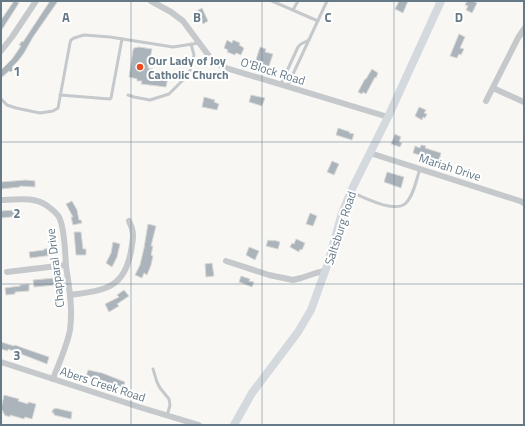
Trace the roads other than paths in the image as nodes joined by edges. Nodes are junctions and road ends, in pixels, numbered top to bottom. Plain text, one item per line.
1 (36, 1) edge
2 (151, 1) edge
3 (272, 1) edge
4 (298, 1) edge
5 (327, 1) edge
6 (441, 1) edge
7 (293, 10) junction
8 (318, 21) junction
9 (524, 29) edge
10 (122, 39) junction
11 (309, 40) junction
12 (199, 43) junction
13 (191, 44) junction
14 (1, 51) edge
15 (284, 86) junction
16 (493, 88) junction
17 (60, 95) junction
18 (128, 95) dead end
19 (1, 99) edge
20 (486, 100) dead end
21 (524, 102) edge
22 (388, 117) junction
23 (370, 153) junction
24 (420, 169) junction
25 (351, 192) junction
26 (1, 200) edge
27 (524, 203) edge
28 (129, 221) dead end
29 (226, 261) dead end
30 (66, 265) junction
31 (325, 271) junction
32 (7, 272) dead end
33 (70, 294) junction
34 (1, 362) edge
35 (153, 369) dead end
36 (53, 379) junction
37 (167, 416) junction
38 (199, 425) edge
39 (234, 425) edge

1 - 14 street
2 - 12 street, O'Block Road
3 - 7 lane
4 - 7 lane
5 - 8 lane
6 - 22 main road, Saltsburg Road
7 - 8 lane
8 - 11 lane
9 - 16 street
10 - 13 lane
10 - 17 lane
10 - 17 lane
11 - 15 lane
11 - 15 lane
12 - 13 lane
12 - 15 street, O'Block Road
13 - 18 lane
15 - 22 street, O'Block Road
16 - 20 street
16 - 21 street
17 - 19 lane
22 - 23 main road, Saltsburg Road
23 - 24 street, Mariah Drive
23 - 25 main road, Saltsburg Road
24 - 25 lane
24 - 27 street, Mariah Drive
25 - 31 main road, Saltsburg Road
26 - 30 street, Chapparal Drive
28 - 33 street
29 - 31 street
30 - 32 street
30 - 33 street, Chapparal Drive
31 - 39 main road, Saltsburg Road
33 - 36 street, Chapparal Drive
34 - 36 street, Abers Creek Road
35 - 37 lane
36 - 37 street, Abers Creek Road
37 - 38 street, Abers Creek Road

